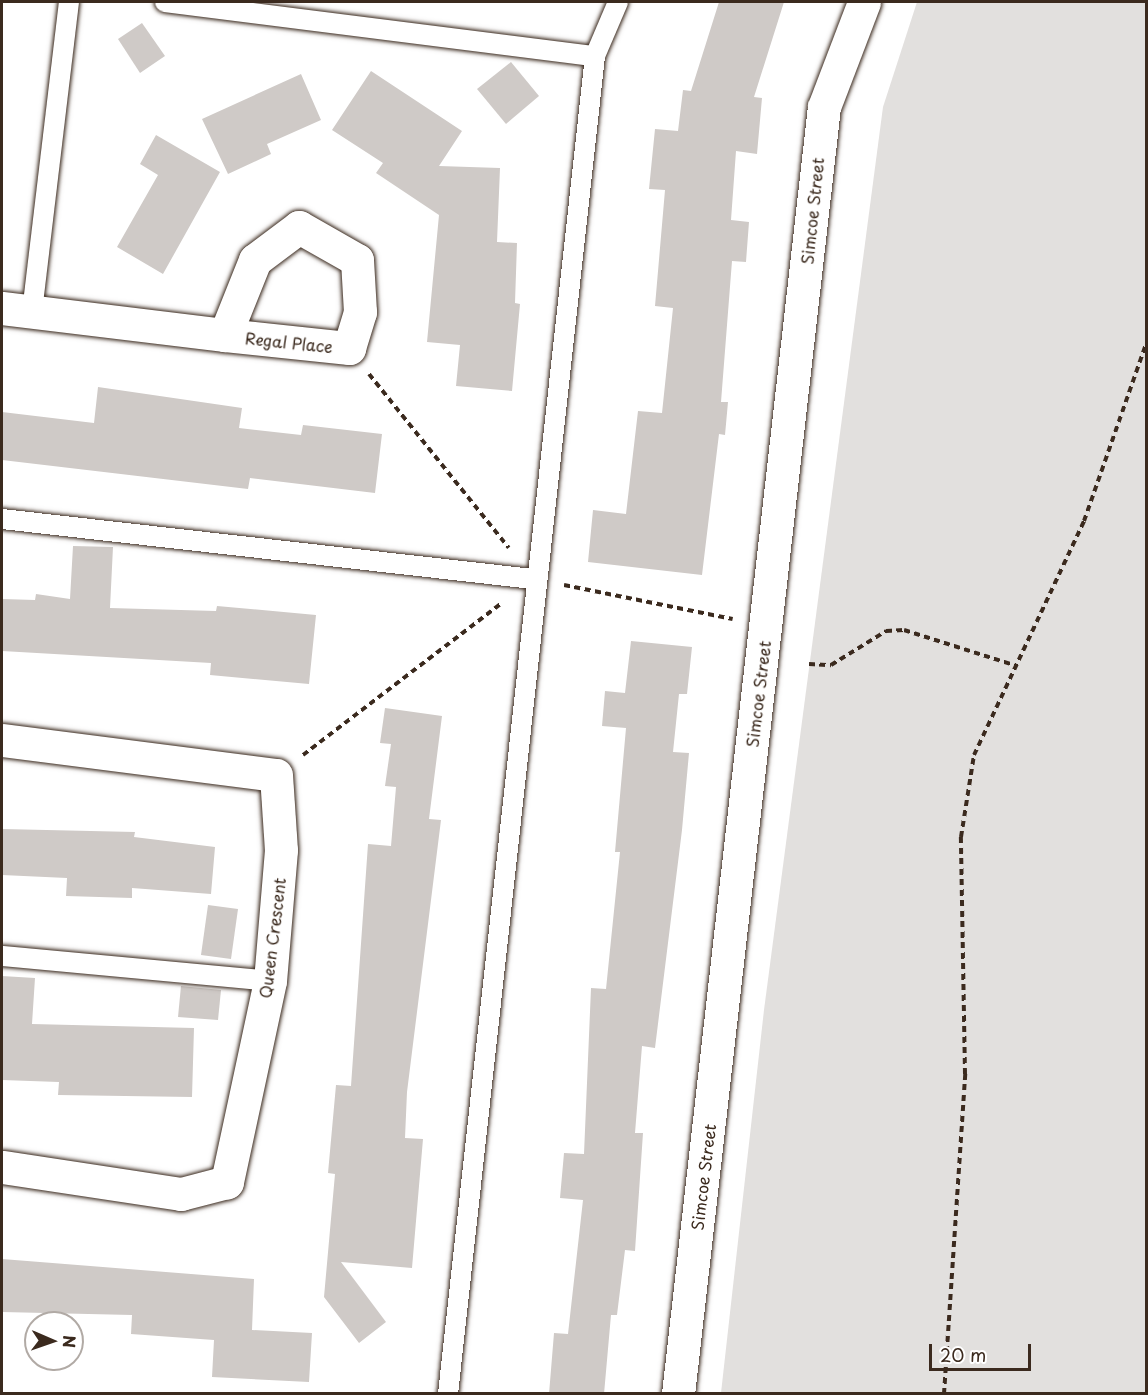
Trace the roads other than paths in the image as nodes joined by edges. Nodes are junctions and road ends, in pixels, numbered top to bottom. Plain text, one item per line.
1 (69, 2) edge
2 (165, 2) edge
3 (618, 2) edge
4 (864, 2) edge
5 (595, 56) junction
6 (17, 310) edge
7 (225, 335) junction
8 (2, 519) edge
9 (533, 579) junction
10 (2, 740) edge
11 (2, 956) edge
12 (270, 981) junction
13 (2, 1167) edge
14 (447, 1394) edge
15 (678, 1394) edge

1 - 6 lane
2 - 5 lane
3 - 5 lane
4 - 15 street, Simcoe Street
5 - 9 lane
6 - 7 street, Regal Place
7 - 7 street, Regal Place
8 - 9 lane
9 - 14 lane
10 - 12 street, Queen Crescent
11 - 12 lane
12 - 13 street, Queen Crescent

